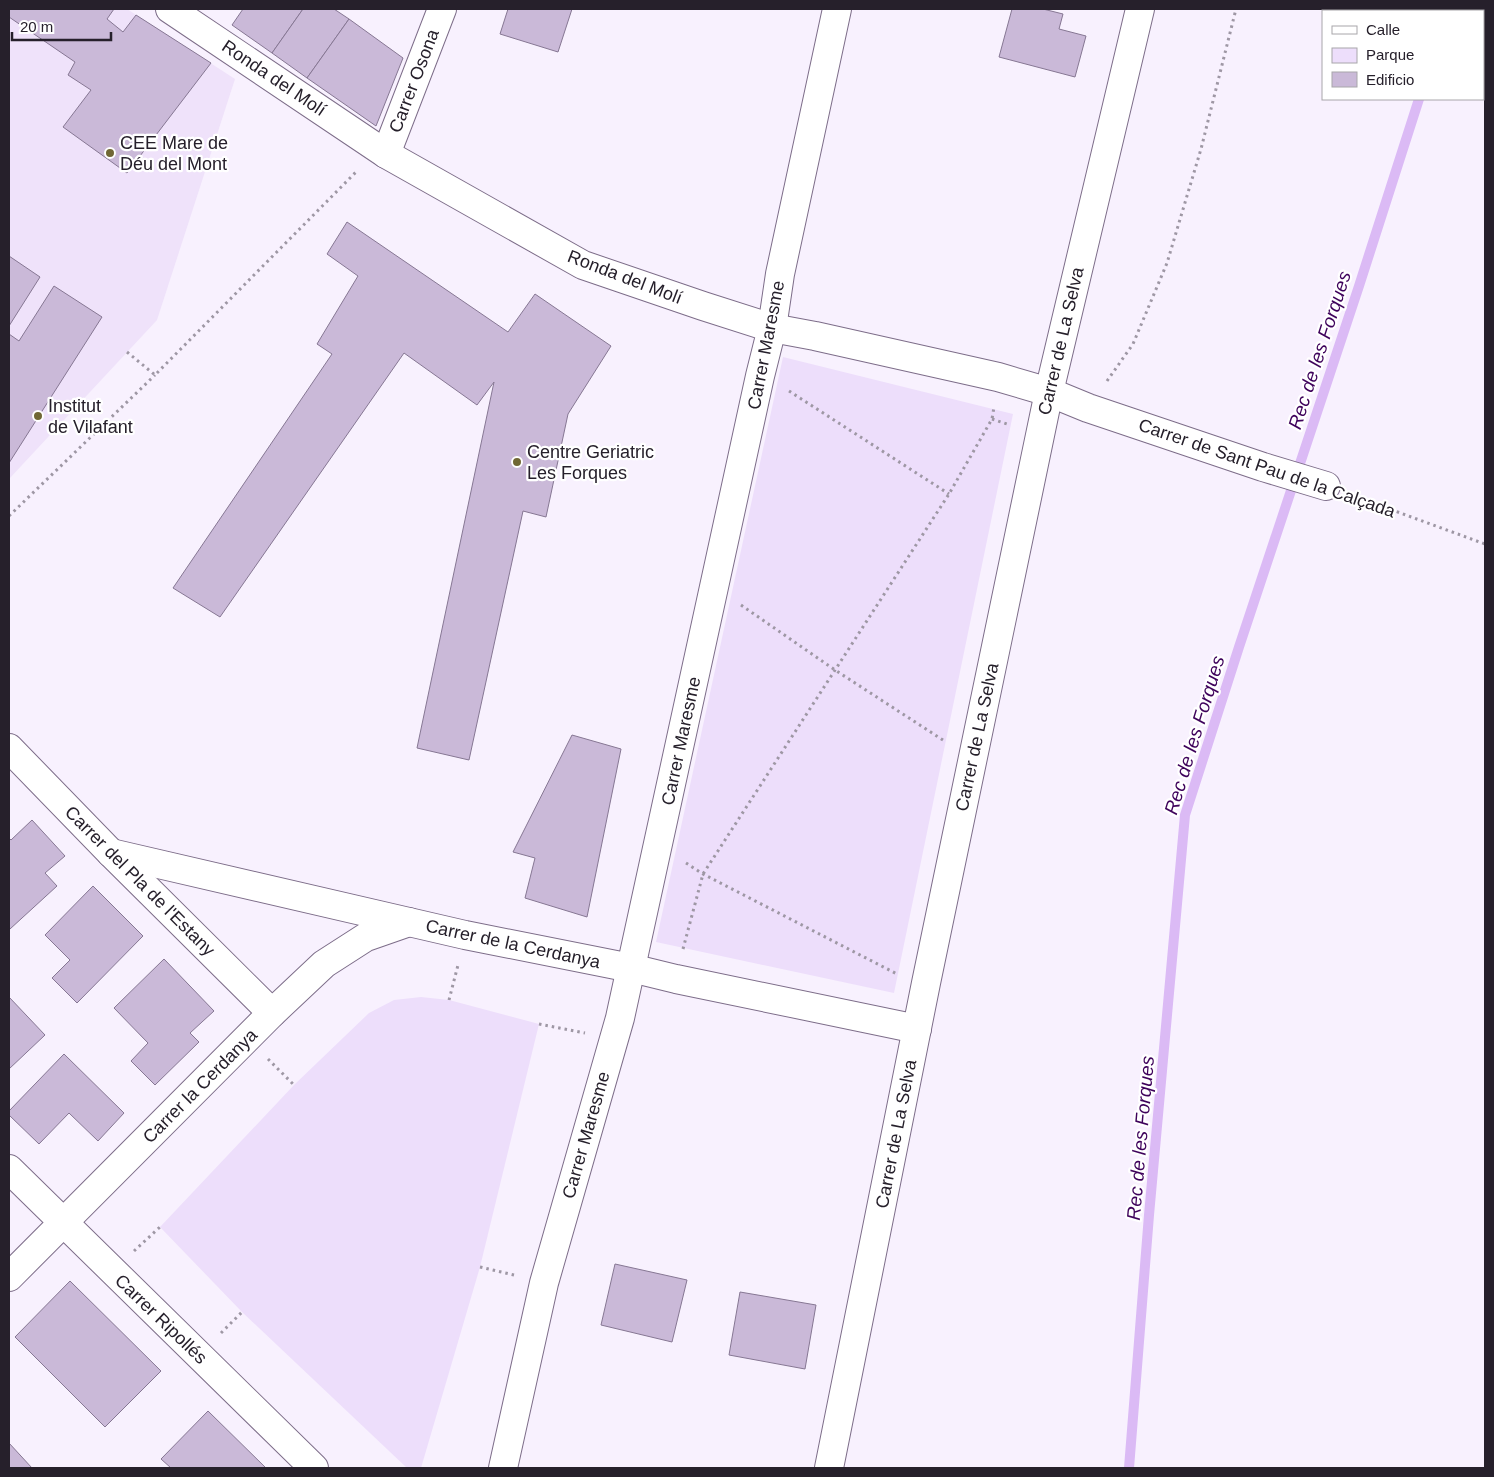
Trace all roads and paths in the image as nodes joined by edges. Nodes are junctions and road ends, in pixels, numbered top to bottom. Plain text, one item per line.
1 (170, 9) edge
2 (442, 9) edge
3 (837, 9) edge
4 (1140, 9) edge
5 (1236, 9) edge
6 (383, 151) junction
7 (772, 328) junction
8 (127, 352) dead end
9 (155, 375) junction
10 (760, 376) junction
11 (998, 377) junction
12 (1049, 392) junction
13 (1088, 408) junction
14 (1326, 486) joint
15 (949, 494) junction
16 (9, 516) edge
17 (1485, 544) edge
18 (740, 604) dead end
19 (835, 670) junction
20 (952, 745) dead end
21 (9, 748) edge
22 (111, 853) junction
23 (678, 858) dead end
24 (703, 874) junction
25 (409, 922) junction
26 (631, 968) junction
27 (676, 979) junction
28 (926, 983) junction
29 (272, 1013) junction
30 (620, 1018) junction
31 (539, 1024) dead end
32 (917, 1030) junction
33 (248, 1039) junction
34 (294, 1085) dead end
35 (9, 1169) edge
36 (63, 1223) junction
37 (9, 1277) edge
38 (314, 1468) edge
39 (504, 1468) edge
40 (829, 1468) edge

1 - 6 street, Ronda del Molí
2 - 6 street, Carrer Osona
3 - 7 street, Carrer Maresme
4 - 12 street, Carrer de La Selva
5 - 13 path
6 - 7 street, Ronda del Molí
6 - 9 path
7 - 10 street, Carrer Maresme
7 - 11 street, Ronda del Molí
8 - 9 path
9 - 16 path
10 - 15 path
10 - 26 street, Carrer Maresme
11 - 12 street, Ronda del Molí
11 - 15 path
12 - 13 street, Carrer de Sant Pau de la Calçada
12 - 28 street, Carrer de La Selva
13 - 14 street, Carrer de Sant Pau de la Calçada
14 - 17 path, Carrer de Sant Pau de la Calçada
15 - 19 path
18 - 19 path
19 - 20 path
19 - 24 path
21 - 22 street, Carrer del Pla de l'Estany
22 - 25 street, Carrer de la Cerdanya
22 - 29 street, Carrer del Pla de l'Estany
23 - 24 path
24 - 27 path
24 - 28 path
25 - 26 street, Carrer de la Cerdanya
25 - 29 street, Carrer la Cerdanya
26 - 27 street, Carrer de la Cerdanya
26 - 30 street, Carrer Maresme
27 - 32 street, Carrer de la Cerdanya
28 - 32 street, Carrer de La Selva
29 - 33 street, Carrer la Cerdanya
30 - 31 path
30 - 39 street, Carrer Maresme
32 - 40 street, Carrer de La Selva
33 - 34 path
33 - 36 street, Carrer la Cerdanya
35 - 36 street, Carrer Ripollés
36 - 37 street, Carrer la Cerdanya
36 - 38 street, Carrer Ripollés

